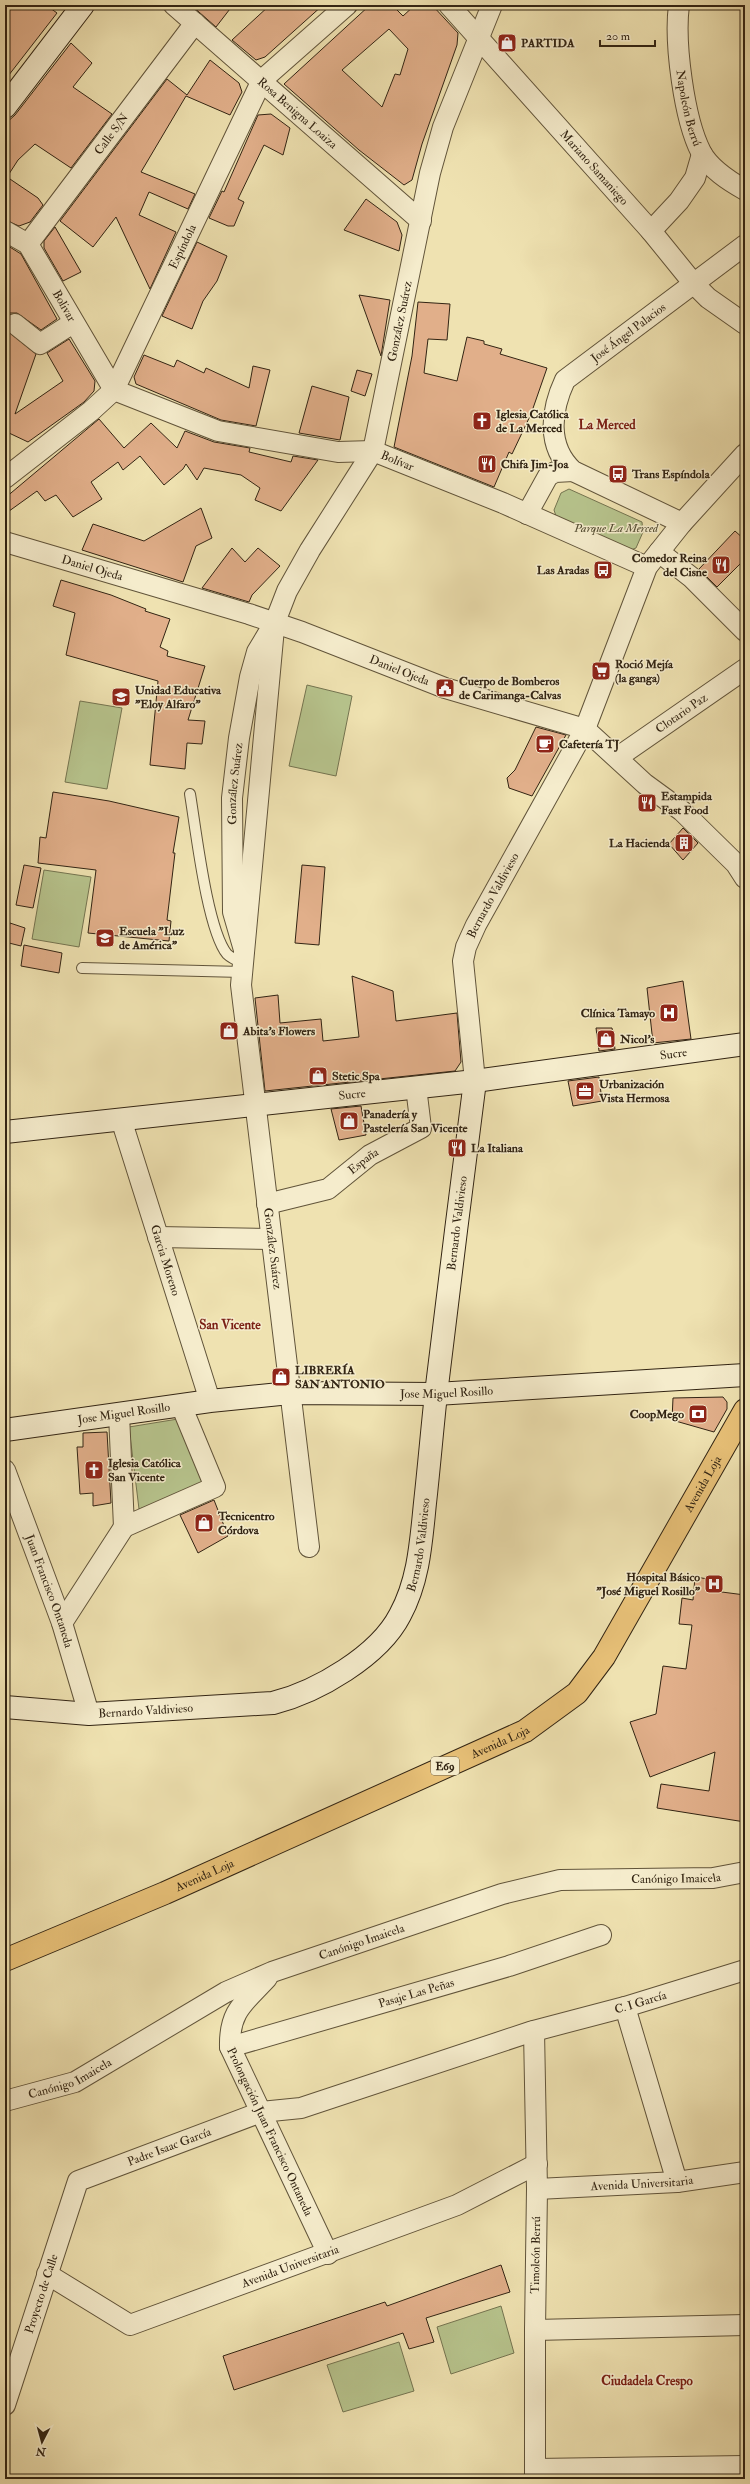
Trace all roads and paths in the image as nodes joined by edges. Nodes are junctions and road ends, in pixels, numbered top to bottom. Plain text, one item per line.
1 (83, 5) edge
2 (174, 5) edge
3 (347, 5) edge
4 (449, 5) edge
5 (492, 5) edge
6 (679, 5) edge
7 (195, 23) junction
8 (478, 37) junction
9 (262, 80) junction
10 (5, 107) edge
11 (702, 154) junction
12 (745, 190) edge
13 (421, 221) junction
14 (5, 231) edge
15 (651, 231) junction
16 (28, 244) junction
17 (745, 245) edge
18 (694, 284) junction
19 (73, 323) junction
20 (15, 324) dead end
21 (745, 324) edge
22 (114, 390) junction
23 (374, 451) junction
24 (745, 454) edge
25 (573, 471) junction
26 (5, 478) edge
27 (527, 514) junction
28 (682, 523) junction
29 (5, 542) edge
30 (653, 560) junction
31 (275, 622) junction
32 (745, 631) edge
33 (745, 669) edge
34 (585, 729) junction
35 (618, 757) junction
36 (190, 794) dead end
37 (745, 878) edge
38 (82, 968) dead end
39 (243, 968) junction
40 (745, 1044) edge
41 (475, 1081) junction
42 (416, 1087) junction
43 (255, 1104) junction
44 (121, 1119) junction
45 (5, 1132) edge
46 (267, 1204) junction
47 (158, 1237) junction
48 (271, 1239) junction
49 (745, 1376) edge
50 (290, 1393) junction
51 (436, 1394) junction
52 (210, 1401) junction
53 (181, 1405) junction
54 (745, 1410) edge
55 (119, 1414) junction
56 (5, 1430) edge
57 (5, 1470) edge
58 (124, 1527) junction
59 (309, 1547) dead end
60 (62, 1624) junction
61 (5, 1707) edge
62 (88, 1714) junction
63 (745, 1872) edge
64 (601, 1935) dead end
65 (5, 1960) edge
66 (745, 1970) edge
67 (272, 1972) junction
68 (625, 2007) junction
69 (534, 2031) junction
70 (230, 2047) junction
71 (5, 2101) edge
72 (261, 2112) junction
73 (537, 2164) junction
74 (745, 2172) edge
75 (78, 2181) joint
76 (677, 2182) junction
77 (537, 2189) junction
78 (328, 2254) junction
79 (47, 2274) junction
80 (745, 2325) edge
81 (535, 2330) junction
82 (5, 2405) edge
83 (745, 2466) edge
84 (535, 2474) edge

1 - 10 main road
2 - 7 street, Rosa Benigna Loaiza
3 - 9 street, Espíndola
4 - 8 street, Mariano Samaniego
5 - 8 street, González Suárez
6 - 11 street, Napoleón Berrú
7 - 9 street, Rosa Benigna Loaiza
7 - 16 street, Calle S/N
8 - 13 street, González Suárez
8 - 15 street, Mariano Samaniego
9 - 13 street, Rosa Benigna Loaiza
9 - 22 street, Espíndola
11 - 12 street, Napoleón Berrú
11 - 15 street
13 - 23 street, González Suárez
14 - 16 street
15 - 18 street, Mariano Samaniego
16 - 19 street, Bolivar
17 - 18 street, José Ángel Palacios
18 - 21 street, Mariano Samaniego
18 - 25 street, José Ángel Palacios
19 - 20 street
19 - 22 street, Bolivar
22 - 23 street, Bolívar
22 - 26 street, Espíndola
23 - 27 street, Bolívar
23 - 31 street, González Suárez
24 - 28 street, Bernardo Valdivieso
25 - 27 street
25 - 28 street
27 - 30 street, Bolívar
28 - 30 street, Bernardo Valdivieso
29 - 31 street, Daniel Ojeda
30 - 32 street
30 - 34 street, Bernardo Valdivieso
31 - 34 street, Daniel Ojeda
31 - 39 street, González Suárez
33 - 35 street, Clotario Paz
34 - 35 street, Daniel Ojeda
34 - 41 street, Bernardo Valdivieso
35 - 37 street, Daniel Ojeda
36 - 39 lane
38 - 39 lane
39 - 43 street, González Suárez
40 - 41 main road, Sucre
41 - 42 main road, Sucre
41 - 51 main road, Bernardo Valdivieso
42 - 43 main road, Sucre
42 - 46 street, España
43 - 44 main road, Sucre
43 - 46 street, González Suárez
44 - 45 main road, Sucre
44 - 47 street, Garcia Moreno
46 - 48 street, González Suárez
47 - 48 street
47 - 52 street, Garcia Moreno
48 - 50 street, González Suárez
49 - 51 main road, Jose Miguel Rosillo
50 - 51 main road, Jose Miguel Rosillo
50 - 52 main road, Jose Miguel Rosillo
50 - 59 street, González Suárez
51 - 62 main road, Bernardo Valdivieso
52 - 53 main road, Jose Miguel Rosillo
53 - 55 main road, Jose Miguel Rosillo
53 - 58 street
54 - 65 main road, Avenida Loja / E69
55 - 56 main road, Jose Miguel Rosillo
55 - 58 street
57 - 60 street, Juan Francisco Ontaneda
58 - 60 street
60 - 62 street, Juan Francisco Ontaneda
61 - 62 main road, Bernardo Valdivieso
63 - 67 street, Canónigo Imaicela
64 - 70 street, Pasaje Las Peñas
66 - 68 street, C. I García
67 - 70 street, Prolongación Juan Francisco Ontaneda
67 - 71 street, Canónigo Imaicela
68 - 69 street, C. I García
68 - 76 street
69 - 72 street
69 - 73 street, Timoleón Berrú
70 - 72 street, Prolongación Juan Francisco Ontaneda
72 - 75 street, Padre Isaac García
72 - 78 street, Prolongación Juan Francisco Ontaneda
73 - 77 street, Timoleón Berrú
73 - 78 street, Avenida Universitaria
74 - 76 street, Avenida Universitaria
75 - 79 street, Proyecto de Calle
76 - 77 street, Avenida Universitaria
77 - 81 street, Timoleón Berrú
78 - 79 street, Avenida Universitaria
79 - 82 street, Proyecto de Calle
80 - 81 street
81 - 84 street, Timoleón Berrú
83 - 84 street

